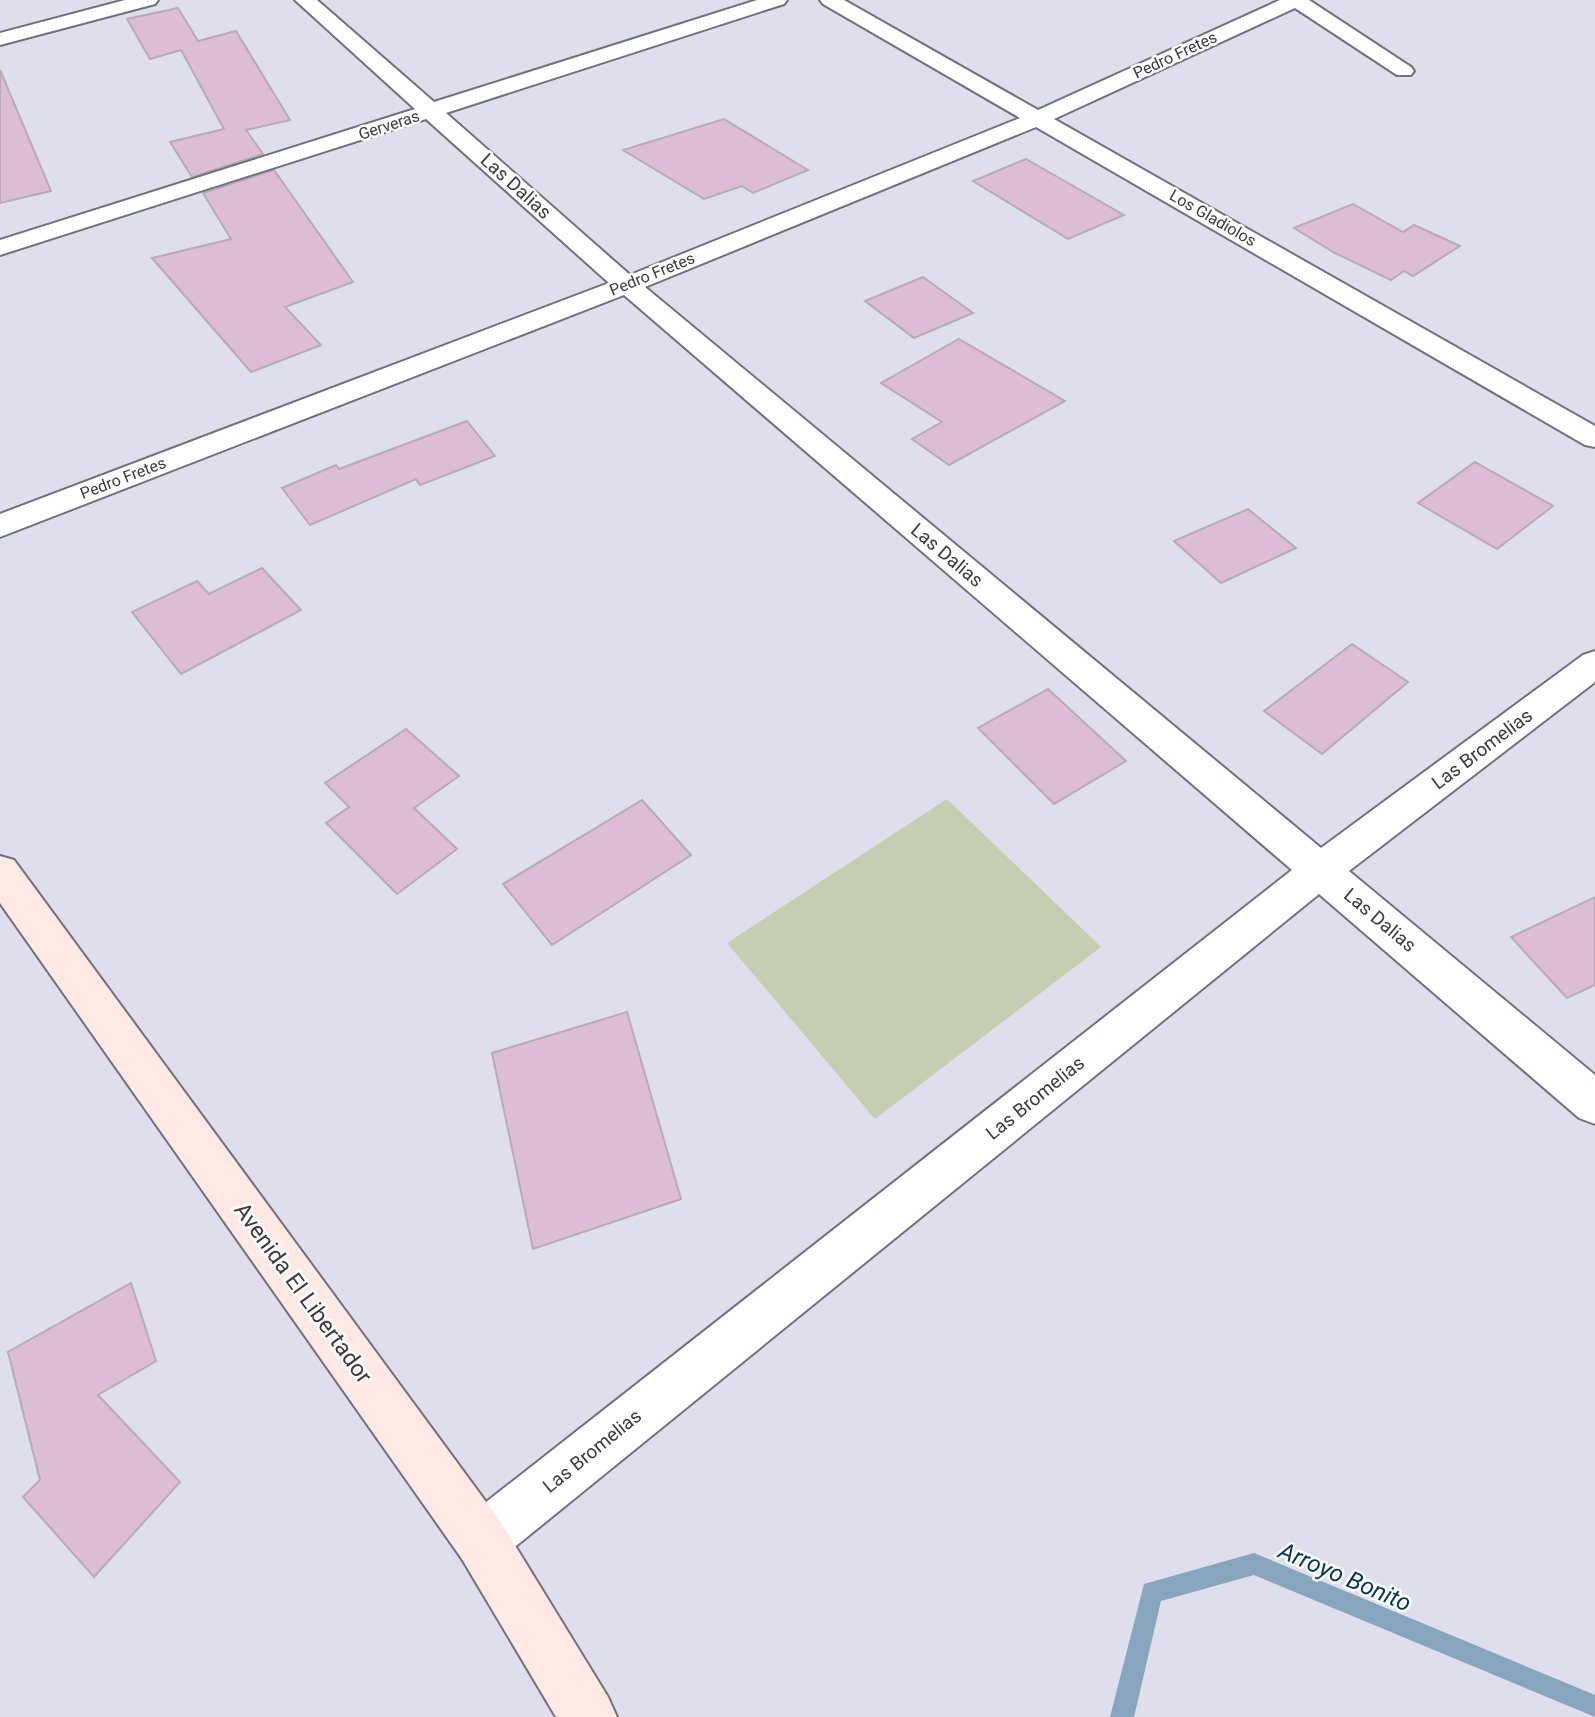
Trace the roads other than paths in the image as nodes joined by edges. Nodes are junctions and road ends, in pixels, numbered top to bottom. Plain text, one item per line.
1 (148, 0) edge
2 (304, 0) edge
3 (777, 0) edge
4 (830, 0) edge
5 (1296, 0) edge
6 (0, 38) edge
7 (1404, 71) dead end
8 (432, 111) junction
9 (1039, 118) junction
10 (0, 248) edge
11 (627, 285) junction
12 (1595, 438) edge
13 (0, 526) edge
14 (1595, 664) edge
15 (2, 868) edge
16 (1321, 870) junction
17 (1595, 1103) edge
18 (481, 1539) junction
19 (588, 1717) edge

1 - 6 street
2 - 8 street, Las Dalias
3 - 8 street, Gerveras
4 - 9 street, Los Gladiolos
5 - 7 street
5 - 9 street, Pedro Fretes
8 - 10 street, Gerveras
8 - 11 street, Las Dalias
9 - 11 street, Pedro Fretes
9 - 12 street, Los Gladiolos
11 - 13 street, Pedro Fretes
11 - 16 street, Las Dalias
14 - 16 street, Las Bromelias
15 - 18 main road, Avenida El Libertador
16 - 17 street, Las Dalias
16 - 18 street, Las Bromelias
18 - 19 main road, Avenida El Libertador

